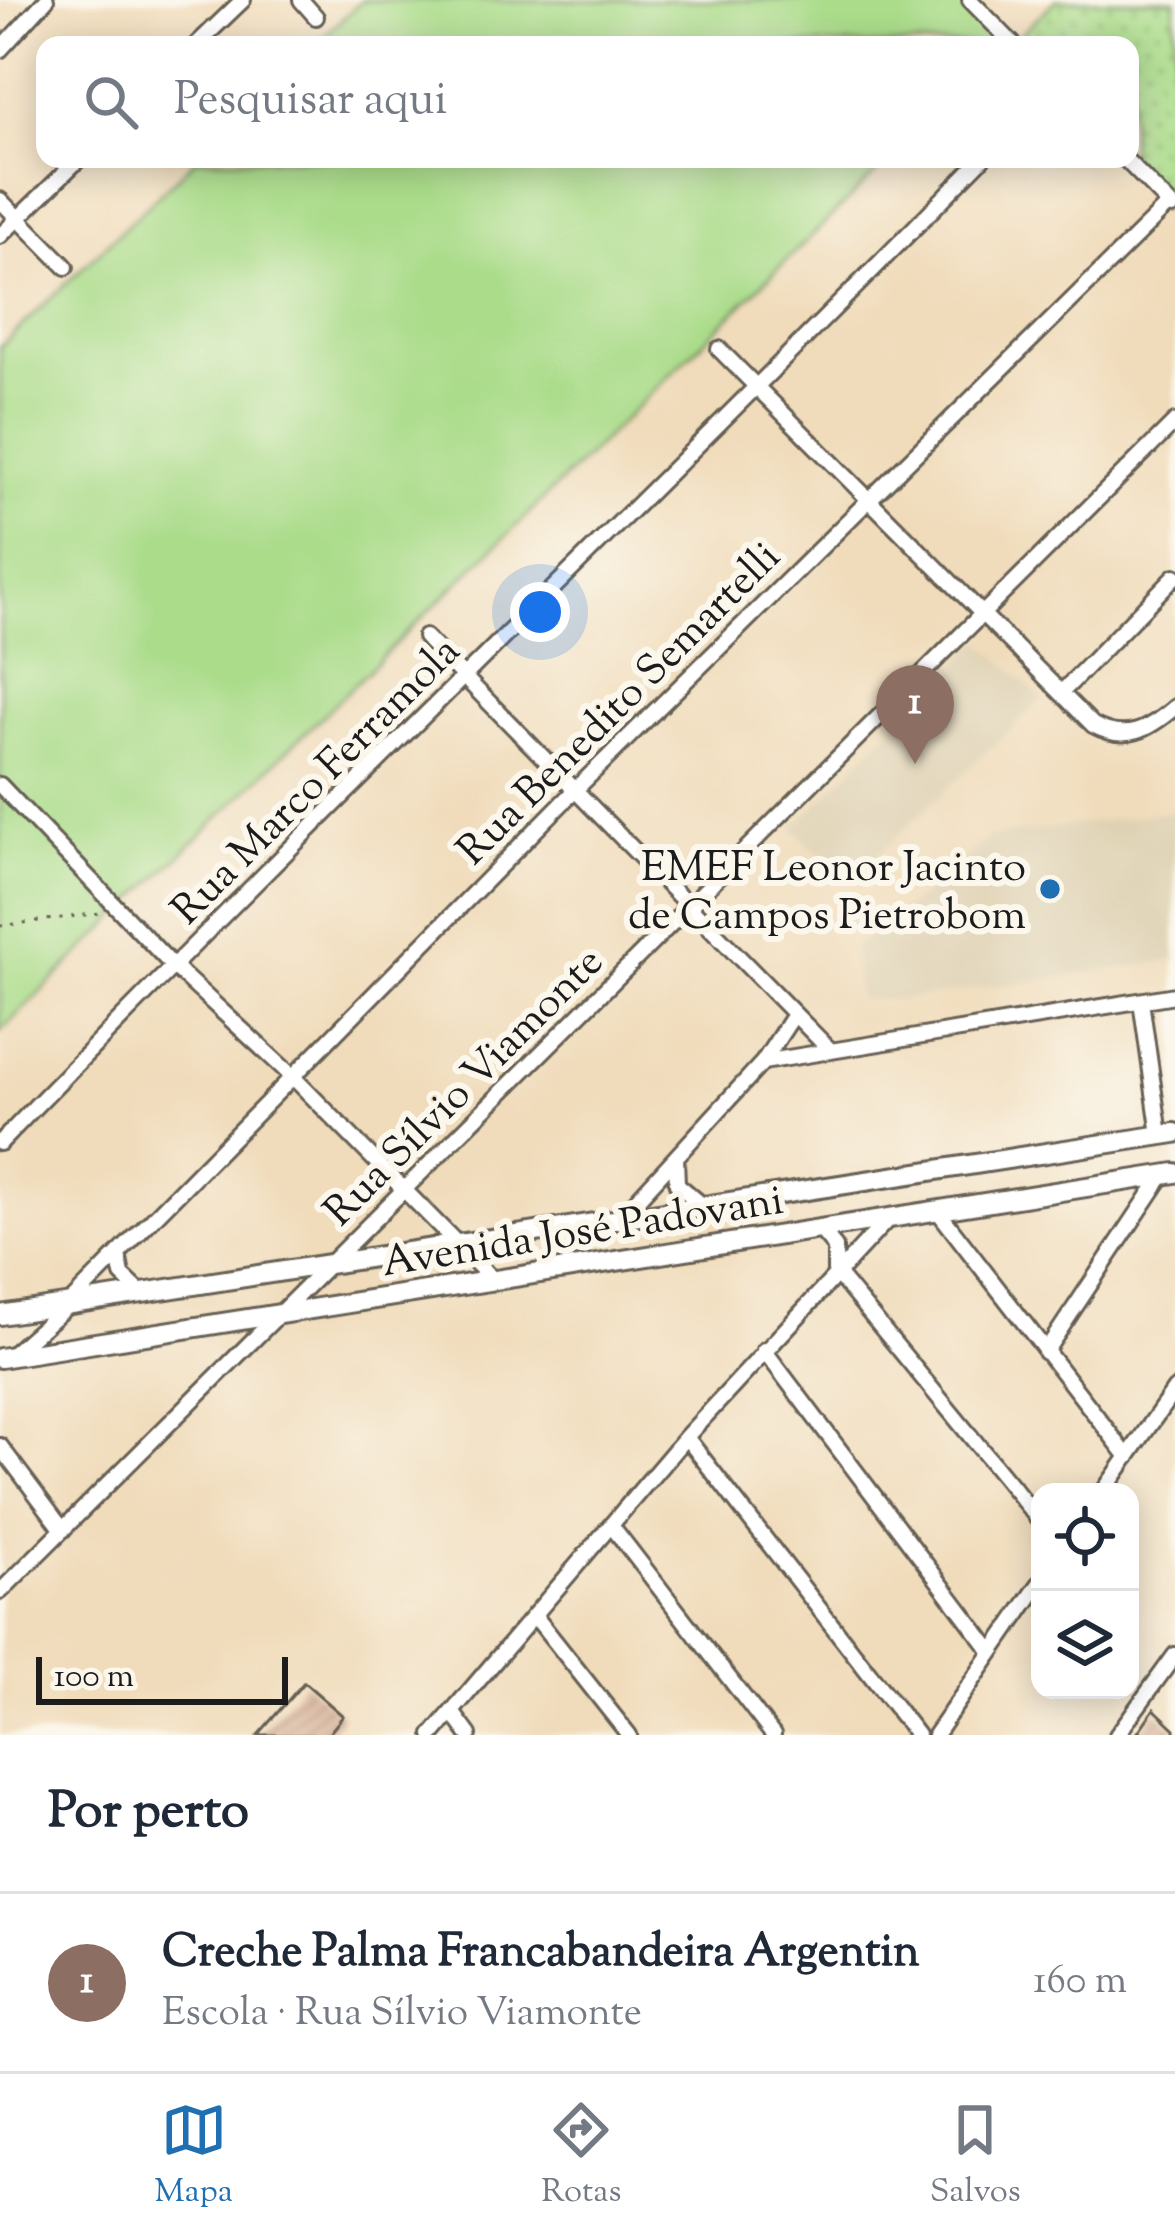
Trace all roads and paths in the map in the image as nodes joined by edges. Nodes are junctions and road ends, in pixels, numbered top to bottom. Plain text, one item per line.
1 (46, 0) edge
2 (243, 0) edge
3 (301, 0) edge
4 (970, 0) edge
5 (316, 17) dead end
6 (205, 36) edge
7 (1005, 36) edge
8 (0, 50) edge
9 (70, 168) edge
10 (973, 168) edge
11 (1134, 168) edge
12 (0, 200) edge
13 (1172, 208) edge
14 (18, 218) junction
15 (0, 236) edge
16 (66, 267) dead end
17 (719, 349) dead end
18 (758, 388) junction
19 (1175, 422) edge
20 (868, 498) junction
21 (1175, 577) edge
22 (983, 613) junction
23 (425, 637) dead end
24 (465, 677) junction
25 (1062, 692) junction
26 (1171, 710) edge
27 (0, 785) edge
28 (576, 789) junction
29 (689, 903) junction
30 (119, 910) junction
31 (0, 926) edge
32 (172, 964) junction
33 (1175, 995) edge
34 (1141, 1001) junction
35 (793, 1016) junction
36 (828, 1048) junction
37 (763, 1062) junction
38 (293, 1077) junction
39 (1167, 1134) edge
40 (0, 1143) edge
41 (676, 1157) junction
42 (1169, 1174) edge
43 (405, 1189) junction
44 (702, 1204) junction
45 (938, 1210) junction
46 (621, 1216) junction
47 (889, 1218) junction
48 (820, 1228) junction
49 (453, 1243) junction
50 (118, 1254) junction
51 (332, 1263) junction
52 (835, 1271) junction
53 (491, 1278) junction
54 (141, 1293) junction
55 (68, 1305) junction
56 (279, 1314) junction
57 (0, 1315) edge
58 (764, 1350) junction
59 (1046, 1352) junction
60 (3, 1360) edge
61 (1175, 1389) edge
62 (686, 1437) junction
63 (0, 1446) edge
64 (1128, 1457) junction
65 (1109, 1483) edge
66 (1031, 1510) edge
67 (611, 1526) junction
68 (63, 1530) junction
69 (1034, 1591) edge
70 (0, 1592) edge
71 (534, 1615) junction
72 (992, 1652) junction
73 (1175, 1655) edge
74 (452, 1712) junction
75 (432, 1735) edge
76 (470, 1735) edge
77 (629, 1735) edge
78 (773, 1735) edge
79 (917, 1735) edge
80 (935, 1735) edge
81 (1118, 1735) edge

1 - 8 street
2 - 6 street
3 - 5 street
4 - 7 street
9 - 14 street
10 - 18 street, Rua Marco Ferramola
11 - 13 street
12 - 14 street
13 - 20 street, Rua Benedito Semartelli
14 - 15 street
14 - 16 street
17 - 18 street
18 - 20 street
18 - 24 street, Rua Marco Ferramola
19 - 22 street, Rua Sílvio Viamonte
20 - 22 street
20 - 28 street, Rua Benedito Semartelli
21 - 25 street
22 - 25 street
22 - 29 street, Rua Sílvio Viamonte
23 - 24 street
24 - 28 street
24 - 32 street, Rua Marco Ferramola
25 - 26 street
27 - 30 street
28 - 29 street
28 - 38 street, Rua Benedito Semartelli
29 - 35 street
29 - 43 street, Rua Sílvio Viamonte
30 - 31 path
30 - 32 street
32 - 38 street
32 - 40 street, Rua Marco Ferramola
33 - 34 street
34 - 36 street
34 - 39 street
35 - 36 street
35 - 37 street
36 - 37 street
37 - 41 street
38 - 43 street
38 - 50 street, Rua Benedito Semartelli
39 - 44 street, Avenida José Padovani
41 - 44 street
41 - 46 street
42 - 45 street, Avenida José Padovani
42 - 59 street
43 - 49 street
43 - 51 street, Rua Sílvio Viamonte
44 - 46 street, Avenida José Padovani
45 - 47 street, Avenida José Padovani
45 - 59 street
46 - 49 street, Avenida José Padovani
47 - 48 street, Avenida José Padovani
47 - 52 street
48 - 52 street
48 - 53 street, Avenida José Padovani
49 - 51 street, Avenida José Padovani
49 - 53 street
50 - 54 street
50 - 55 street, Rua Benedito Semartelli
51 - 54 street, Avenida José Padovani
51 - 56 street, Rua Sílvio Viamonte
52 - 58 street
52 - 66 street
53 - 56 street, Avenida José Padovani
54 - 55 street, Avenida José Padovani
55 - 57 street, Avenida José Padovani
55 - 60 street, Rua Benedito Semartelli
56 - 60 street, Avenida José Padovani
56 - 68 street, Rua Sílvio Viamonte
58 - 62 street
58 - 72 street
59 - 64 street
61 - 64 street
62 - 67 street
62 - 79 street
63 - 68 street
64 - 65 street
67 - 71 street
67 - 78 street
68 - 70 street, Rua Sílvio Viamonte
69 - 72 street
71 - 74 street
71 - 77 street
72 - 80 street
73 - 81 street
74 - 75 street
74 - 76 street

